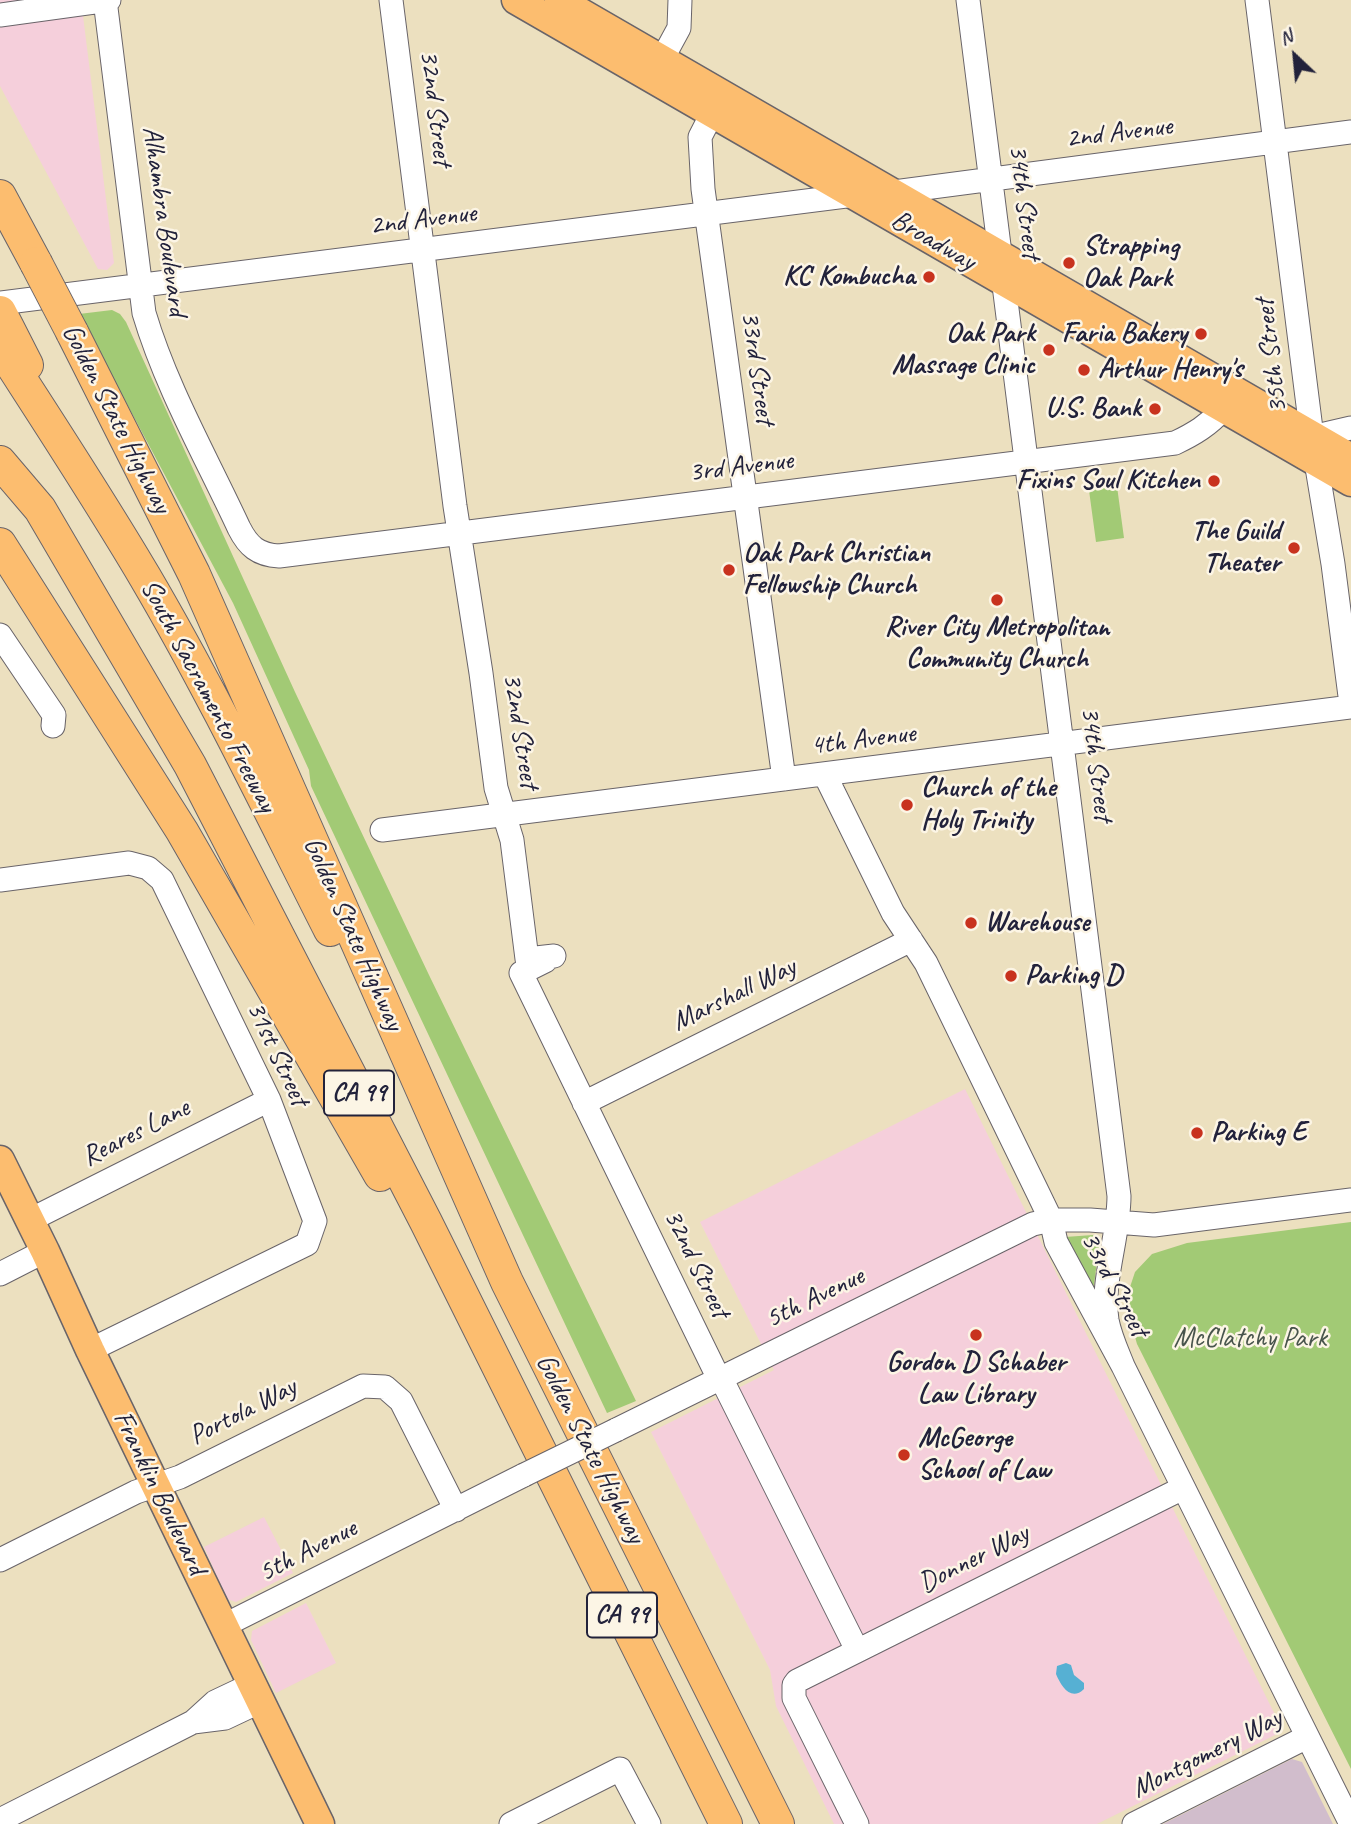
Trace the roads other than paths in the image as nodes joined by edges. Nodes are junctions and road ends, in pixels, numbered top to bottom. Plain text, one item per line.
1 (107, 0) edge
2 (391, 0) edge
3 (516, 0) edge
4 (559, 0) edge
5 (680, 0) edge
6 (968, 0) edge
7 (1257, 0) edge
8 (0, 15) edge
9 (657, 69) junction
10 (717, 104) junction
11 (1351, 132) edge
12 (1275, 143) junction
13 (992, 179) junction
14 (894, 192) junction
15 (854, 195) junction
16 (0, 196) edge
17 (707, 214) junction
18 (423, 250) junction
19 (1002, 268) junction
20 (139, 286) junction
21 (2, 322) edge
22 (1223, 409) junction
23 (1351, 428) edge
24 (0, 446) edge
25 (1314, 450) junction
26 (1351, 458) edge
27 (1028, 461) junction
28 (0, 462) edge
29 (1351, 482) edge
30 (745, 497) junction
31 (40, 509) junction
32 (459, 533) junction
33 (0, 544) edge
34 (256, 551) joint
35 (0, 635) edge
36 (1351, 705) edge
37 (53, 726) dead end
38 (1063, 744) junction
39 (825, 775) junction
40 (784, 779) junction
41 (504, 815) junction
42 (383, 830) dead end
43 (0, 880) edge
44 (911, 940) junction
45 (269, 1100) junction
46 (584, 1103) junction
47 (0, 1160) edge
48 (1351, 1199) edge
49 (30, 1220) junction
50 (1051, 1220) junction
51 (1119, 1222) junction
52 (45, 1251) junction
53 (0, 1274) edge
54 (506, 1282) junction
55 (90, 1350) junction
56 (1123, 1366) junction
57 (720, 1378) junction
58 (517, 1406) junction
59 (155, 1485) junction
60 (1182, 1488) junction
61 (456, 1510) junction
62 (0, 1560) edge
63 (225, 1626) junction
64 (857, 1650) junction
65 (257, 1692) junction
66 (1307, 1737) junction
67 (0, 1820) edge
68 (320, 1824) edge
69 (511, 1824) edge
70 (649, 1824) edge
71 (726, 1824) edge
72 (778, 1824) edge
73 (857, 1824) edge
74 (1133, 1824) edge
75 (1351, 1824) edge

1 - 8 street
1 - 20 street, Alhambra Boulevard
2 - 18 street, 32nd Street
3 - 9 main road, Broadway
4 - 9 main road, Broadway
5 - 9 street
6 - 13 street, 34th Street
7 - 12 street, 35th Street
9 - 10 main road, Broadway
10 - 14 main road, Broadway
10 - 15 main road, Broadway
10 - 17 street, 33rd Street
11 - 12 street, 2nd Avenue
12 - 13 street, 2nd Avenue
12 - 25 street, 35th Street
13 - 14 street, 2nd Avenue
13 - 19 street, 34th Street
14 - 19 main road, Broadway
15 - 17 street, 2nd Avenue
15 - 19 main road, Broadway
16 - 54 highway, Golden State Highway, bridge
17 - 18 street, 2nd Avenue
17 - 30 street, 33rd Street
18 - 20 street, 2nd Avenue
18 - 32 street, 32nd Street
19 - 22 main road, Broadway
19 - 25 main road, Broadway
19 - 27 street, 34th Street
20 - 21 street, 2nd Avenue
20 - 34 street, Alhambra Boulevard
21 - 54 highway, South Sacramento Freeway
22 - 25 main road, Broadway
22 - 27 street, 3rd Avenue
23 - 25 street
24 - 31 highway
25 - 26 main road, Broadway
25 - 29 main road, Broadway
25 - 36 street, 35th Street
27 - 30 street, 3rd Avenue
27 - 38 street, 34th Street
28 - 31 highway, Golden State Highway
30 - 32 street, 3rd Avenue
30 - 40 street, 33rd Street
31 - 58 highway, Golden State Highway / CA 99
32 - 34 street, 3rd Avenue
32 - 41 street, 32nd Street
33 - 58 highway
35 - 37 street
36 - 38 street, 4th Avenue
38 - 39 street, 4th Avenue
38 - 51 street, 34th Street
39 - 40 street, 4th Avenue
39 - 44 street, 33rd Street
40 - 41 street, 4th Avenue
41 - 42 street, 4th Avenue
41 - 46 street, 32nd Street
43 - 45 street, 31st Street
44 - 46 street, Marshall Way
44 - 50 street, 33rd Street
45 - 49 street, Reares Lane
45 - 55 street, 31st Street
46 - 57 street, 32nd Street
47 - 49 main road, Franklin Boulevard
48 - 51 street, 5th Avenue
49 - 52 main road, Franklin Boulevard
50 - 51 street, 5th Avenue
50 - 56 street, 33rd Street
50 - 57 street, 5th Avenue
51 - 56 street, 34th Street
52 - 53 street
52 - 55 main road, Franklin Boulevard
54 - 72 highway, Golden State Highway / CA 99
55 - 59 main road, Franklin Boulevard
56 - 60 street, 33rd Street
57 - 61 street, 5th Avenue, bridge
57 - 64 street, 32nd Street
58 - 71 highway, Golden State Highway / CA 99
59 - 61 street, Portola Way
59 - 62 street, Portola Way
59 - 63 main road, Franklin Boulevard
60 - 64 street, Donner Way
60 - 66 street, 33rd Street
61 - 63 street, 5th Avenue
63 - 65 main road, Franklin Boulevard
64 - 73 street, Donner Way
65 - 67 street
65 - 68 main road, Franklin Boulevard
66 - 74 street, Montgomery Way
66 - 75 street, 33rd Street
69 - 70 street

